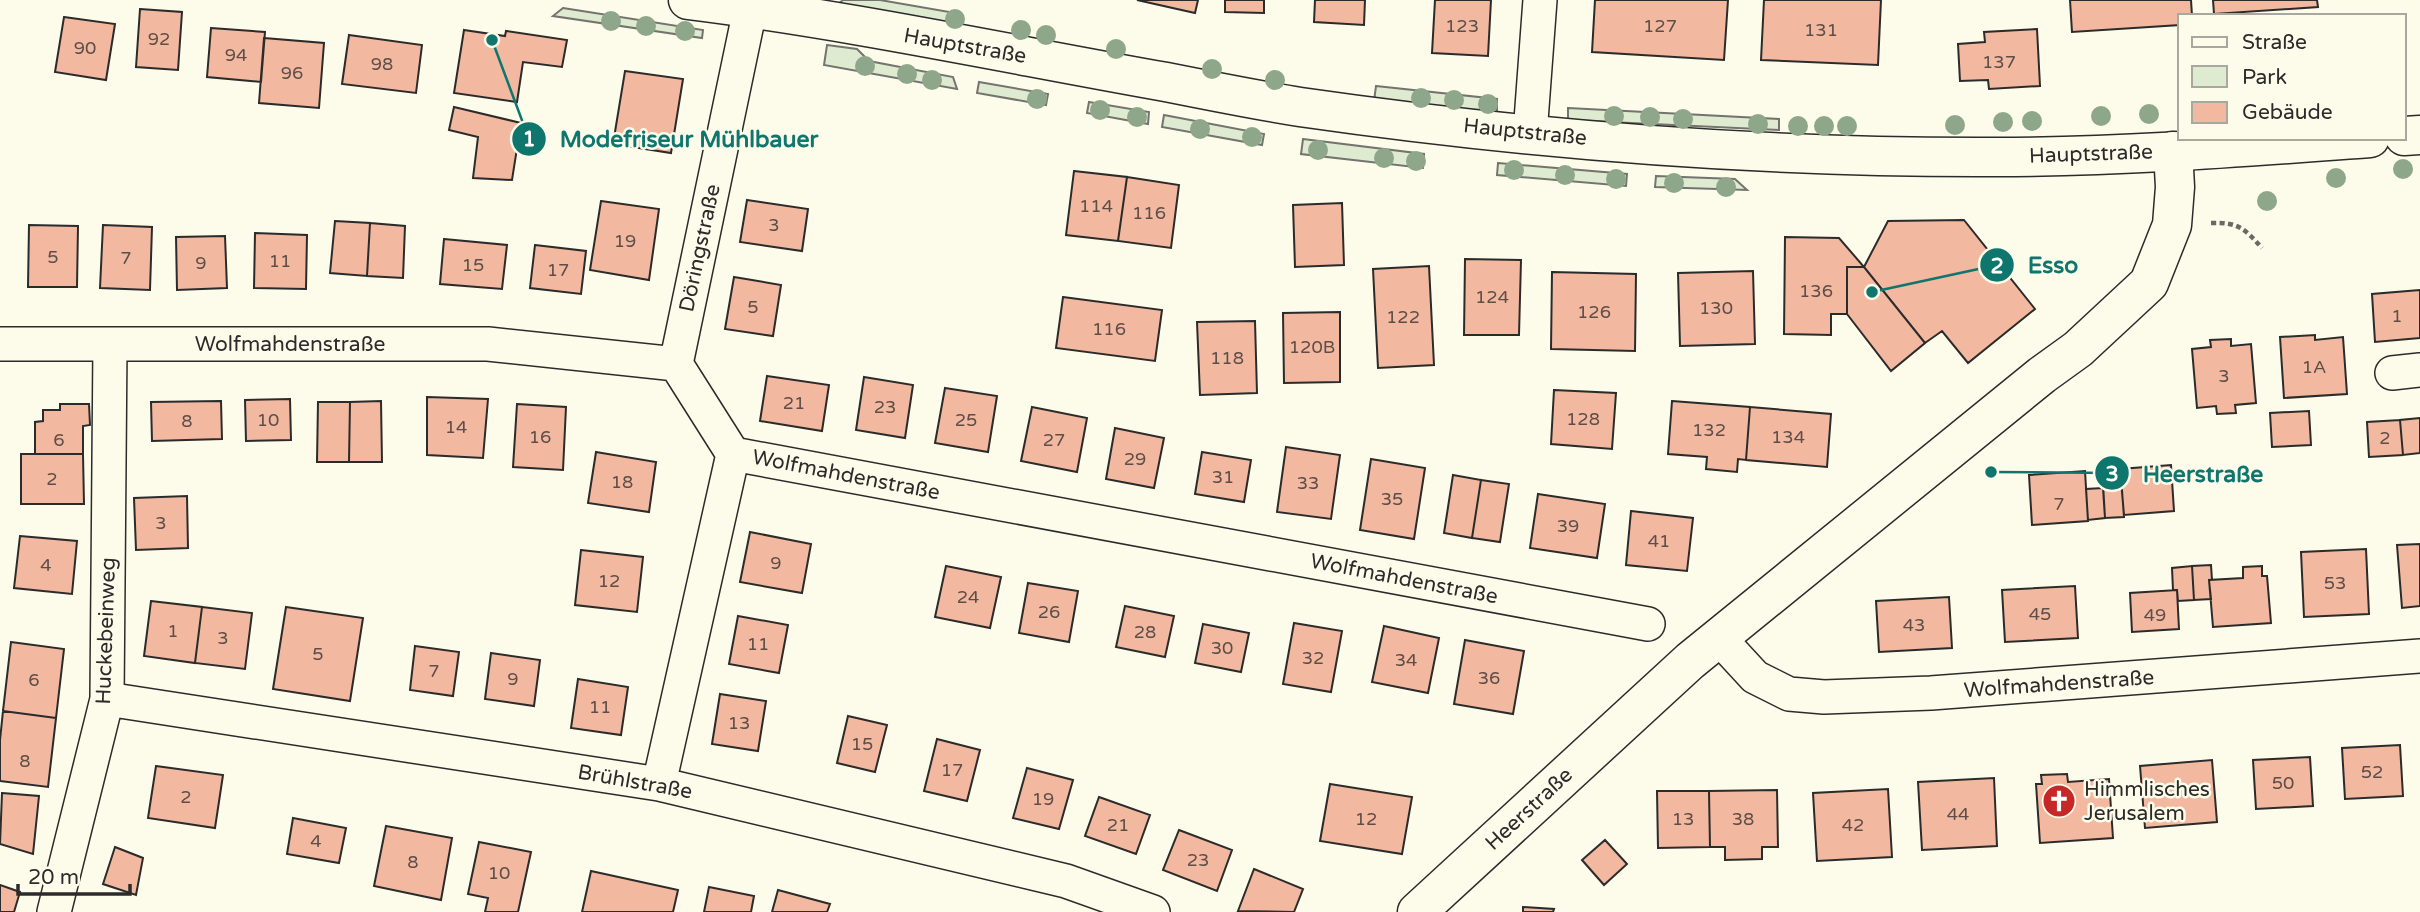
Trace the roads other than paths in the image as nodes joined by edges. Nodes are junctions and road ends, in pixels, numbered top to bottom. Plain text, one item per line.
1 (688, 0) edge
2 (1540, 0) edge
3 (752, 4) edge
4 (1530, 134) junction
5 (2337, 140) edge
6 (2173, 150) junction
7 (0, 344) edge
8 (110, 344) junction
9 (676, 364) junction
10 (733, 454) junction
11 (1648, 624) dead end
12 (1719, 638) junction
13 (2420, 656) edge
14 (107, 699) junction
15 (659, 784) junction
16 (54, 912) edge
17 (1153, 912) edge
18 (1417, 912) edge

1 - 3 main road, Hauptstraße
2 - 4 street
3 - 4 main road, Hauptstraße
3 - 9 street, Döringstraße
4 - 6 main road, Hauptstraße
5 - 6 main road, Hauptstraße
6 - 12 main road, Heerstraße
7 - 8 street, Wolfmahdenstraße
8 - 9 street, Wolfmahdenstraße
8 - 14 street, Huckebeinweg
9 - 10 street, Wolfmahdenstraße
10 - 11 street, Wolfmahdenstraße
10 - 15 street
12 - 13 street, Wolfmahdenstraße
12 - 18 main road, Heerstraße
14 - 15 street, Brühlstraße
14 - 16 street, Huckebeinweg
15 - 17 street, Brühlstraße

